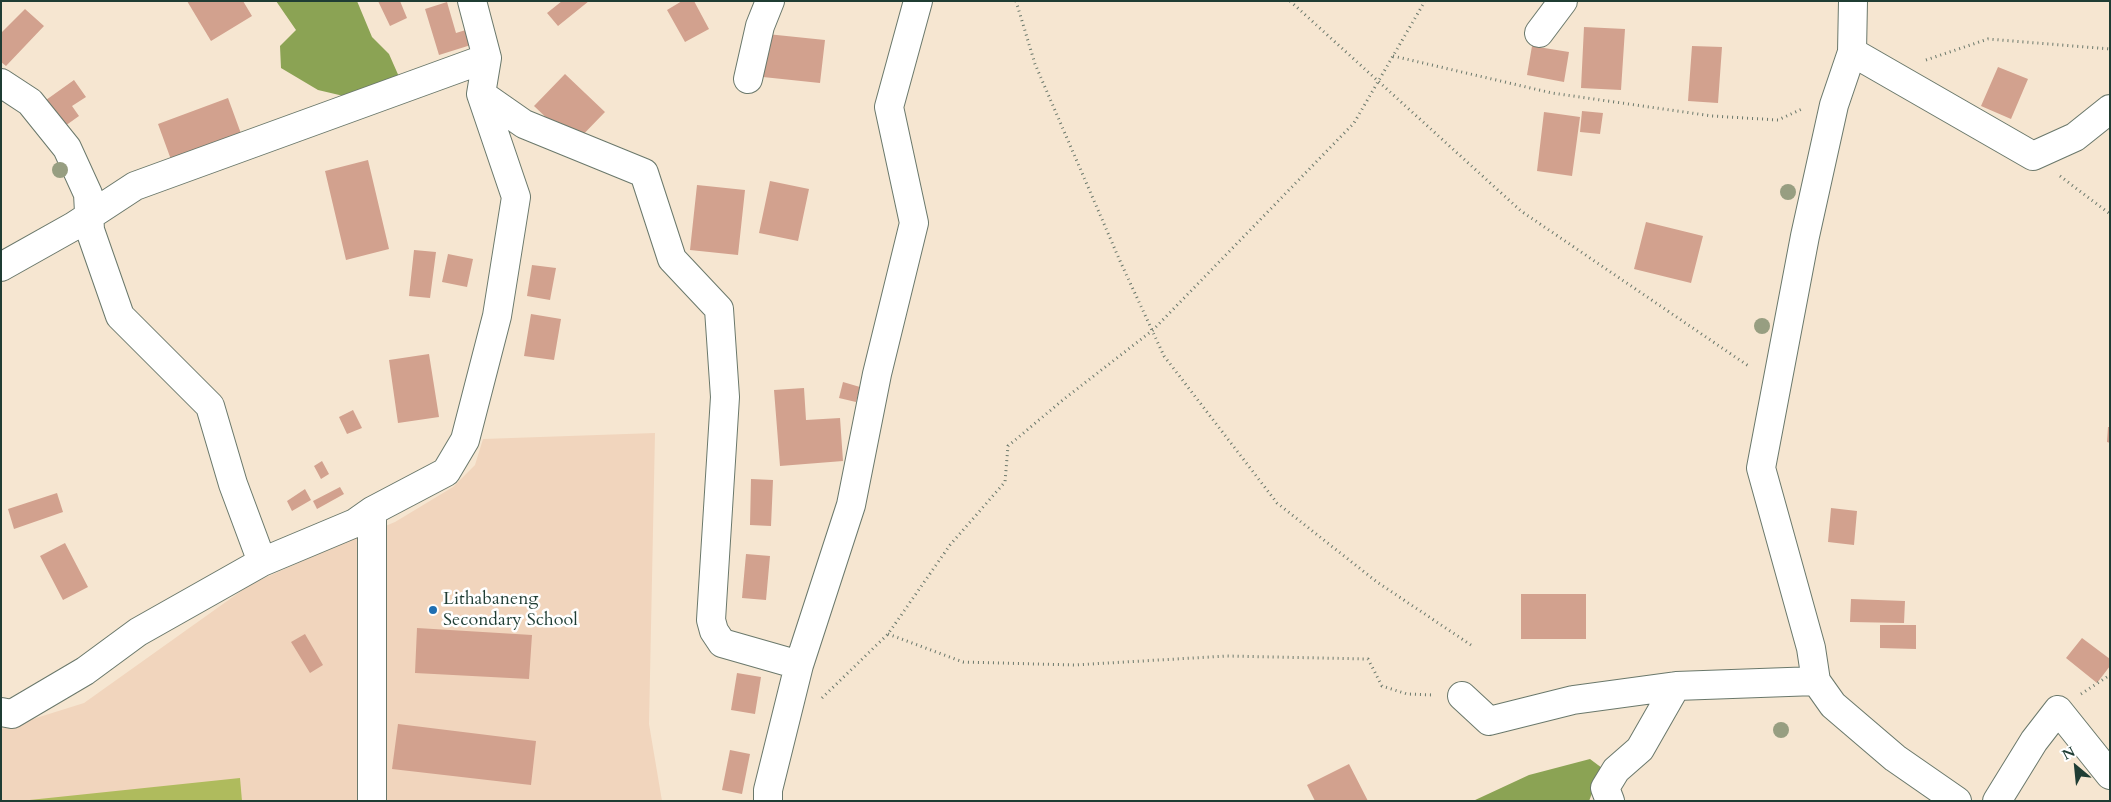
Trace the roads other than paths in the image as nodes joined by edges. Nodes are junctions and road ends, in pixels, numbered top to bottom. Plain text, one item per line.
1 (472, 1) edge
2 (770, 1) edge
3 (918, 1) edge
4 (1563, 1) edge
5 (1853, 1) edge
6 (1539, 33) dead end
7 (1852, 52) junction
8 (487, 58) junction
9 (748, 79) dead end
10 (1, 82) edge
11 (481, 94) junction
12 (2110, 109) edge
13 (89, 217) junction
14 (1, 267) edge
15 (372, 511) junction
16 (262, 562) junction
17 (799, 665) junction
18 (1816, 681) junction
19 (1676, 686) junction
20 (1462, 696) road end
21 (1, 712) edge
22 (2110, 776) edge
23 (372, 801) edge
24 (768, 801) edge
25 (1610, 801) edge
26 (1958, 801) edge
27 (1997, 801) edge

1 - 8 street
2 - 9 street
3 - 17 street
4 - 6 street
5 - 7 street
7 - 12 street
7 - 18 street
8 - 11 street
8 - 13 street
10 - 13 street
11 - 15 street
11 - 17 street
13 - 14 street
13 - 16 street
15 - 16 street
15 - 23 street
16 - 21 street
17 - 24 street
18 - 19 street
18 - 26 street
19 - 20 street
19 - 25 street
22 - 27 street

